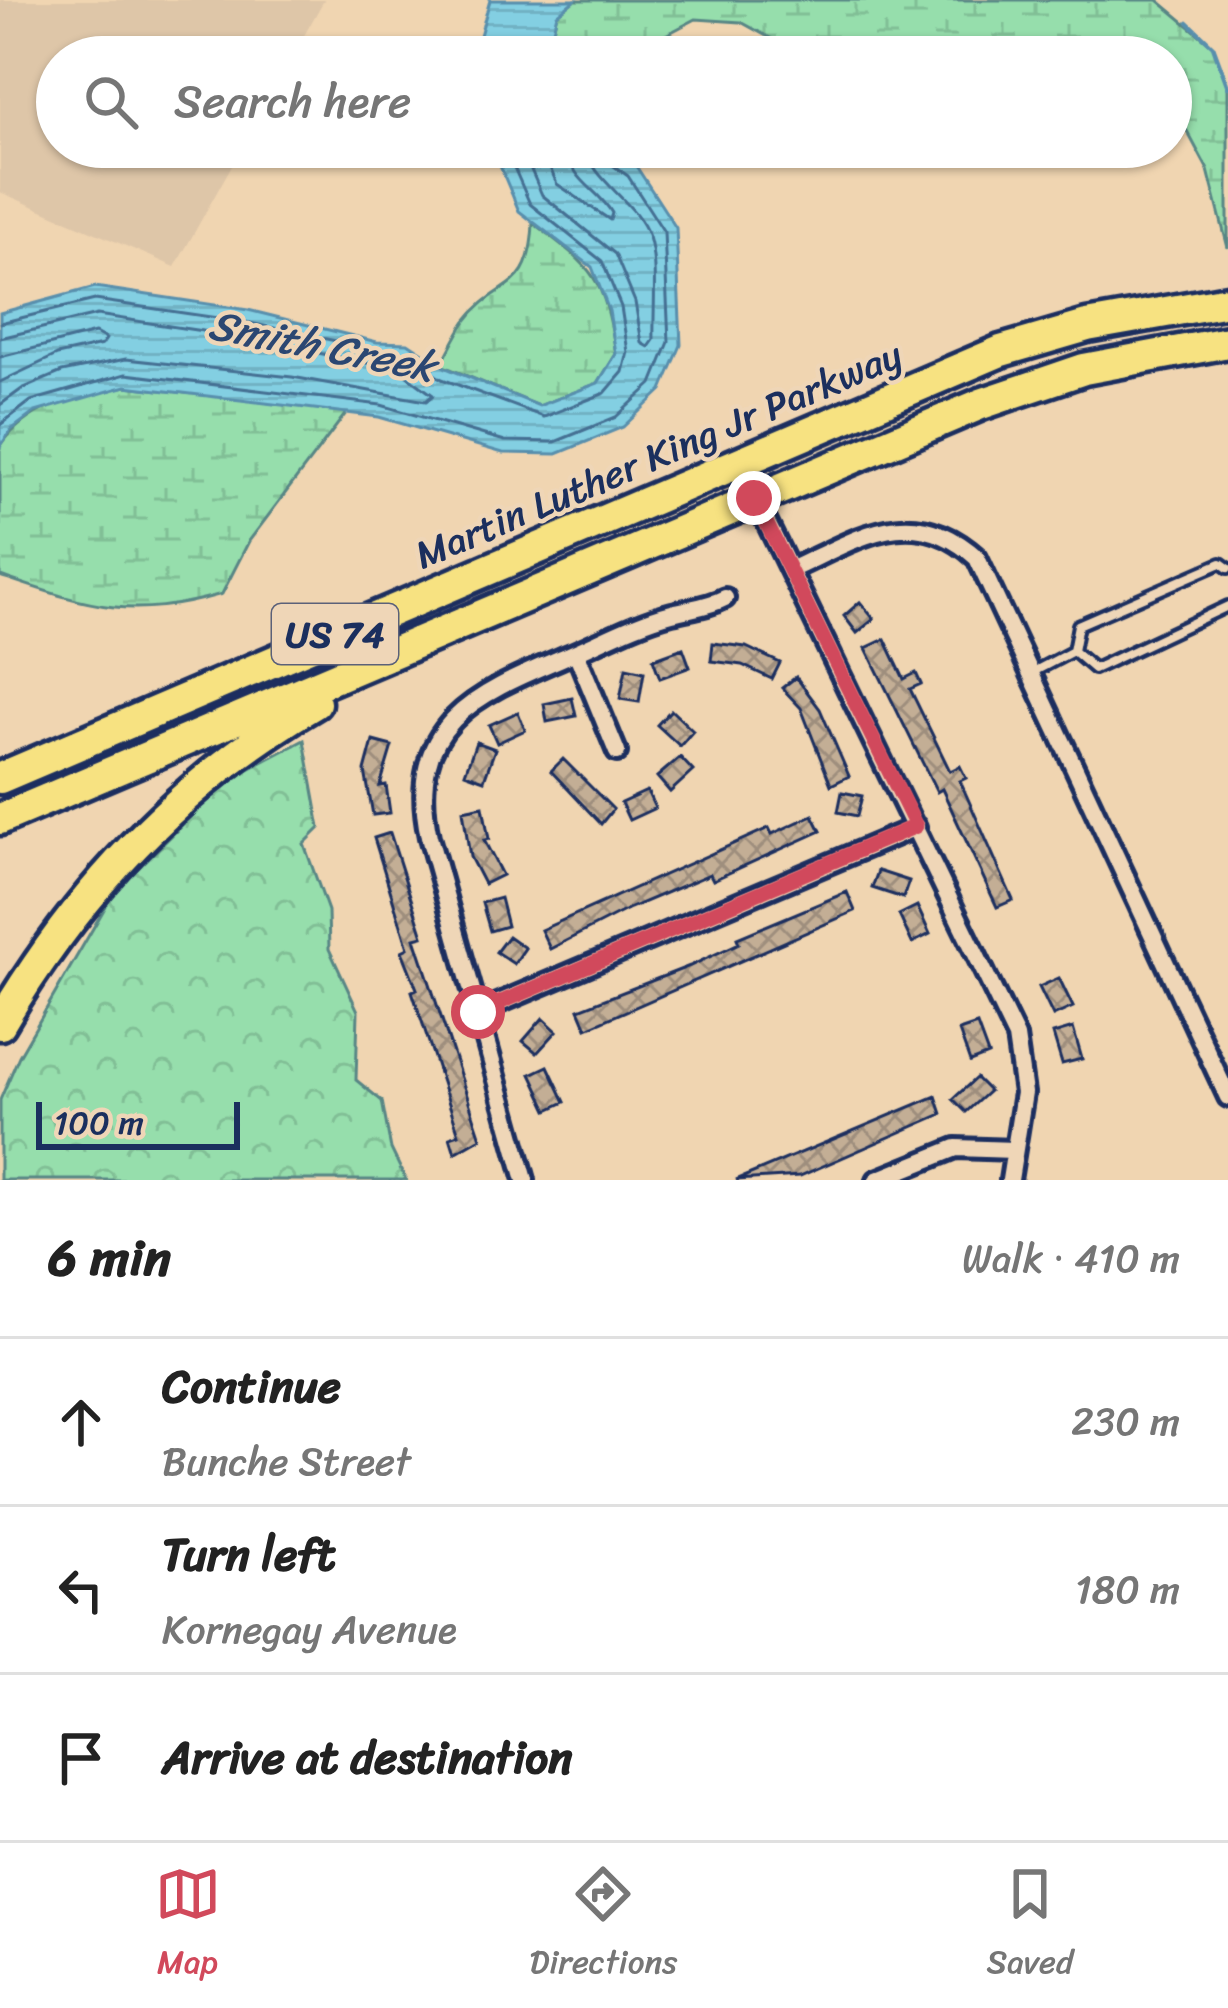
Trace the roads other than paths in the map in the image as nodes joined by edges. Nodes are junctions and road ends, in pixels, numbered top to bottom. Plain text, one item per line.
1 (1228, 301) edge
2 (1228, 342) edge
3 (754, 498) junction
4 (1228, 568) edge
5 (790, 570) junction
6 (725, 598) dead end
7 (1228, 606) edge
8 (415, 644) junction
9 (1073, 651) junction
10 (576, 652) junction
11 (1033, 671) junction
12 (617, 752) dead end
13 (0, 778) edge
14 (0, 819) edge
15 (916, 826) junction
16 (478, 1012) junction
17 (0, 1024) edge
18 (1228, 1097) edge
19 (1014, 1150) junction
20 (525, 1180) edge
21 (878, 1180) edge
22 (1010, 1180) edge

1 - 13 highway, Martin Luther King Jr Parkway / US 74
2 - 3 highway, Martin Luther King Jr Parkway / US 74
3 - 5 street
3 - 8 highway, Martin Luther King Jr Parkway / US 74
4 - 9 lane
5 - 11 street
5 - 15 street
6 - 10 street
7 - 9 lane
8 - 14 highway, Martin Luther King Jr Parkway / US 74
8 - 17 highway
9 - 11 lane
10 - 12 street
10 - 16 street
11 - 18 street
15 - 16 street
15 - 19 street
16 - 20 street
19 - 21 street
19 - 22 street

